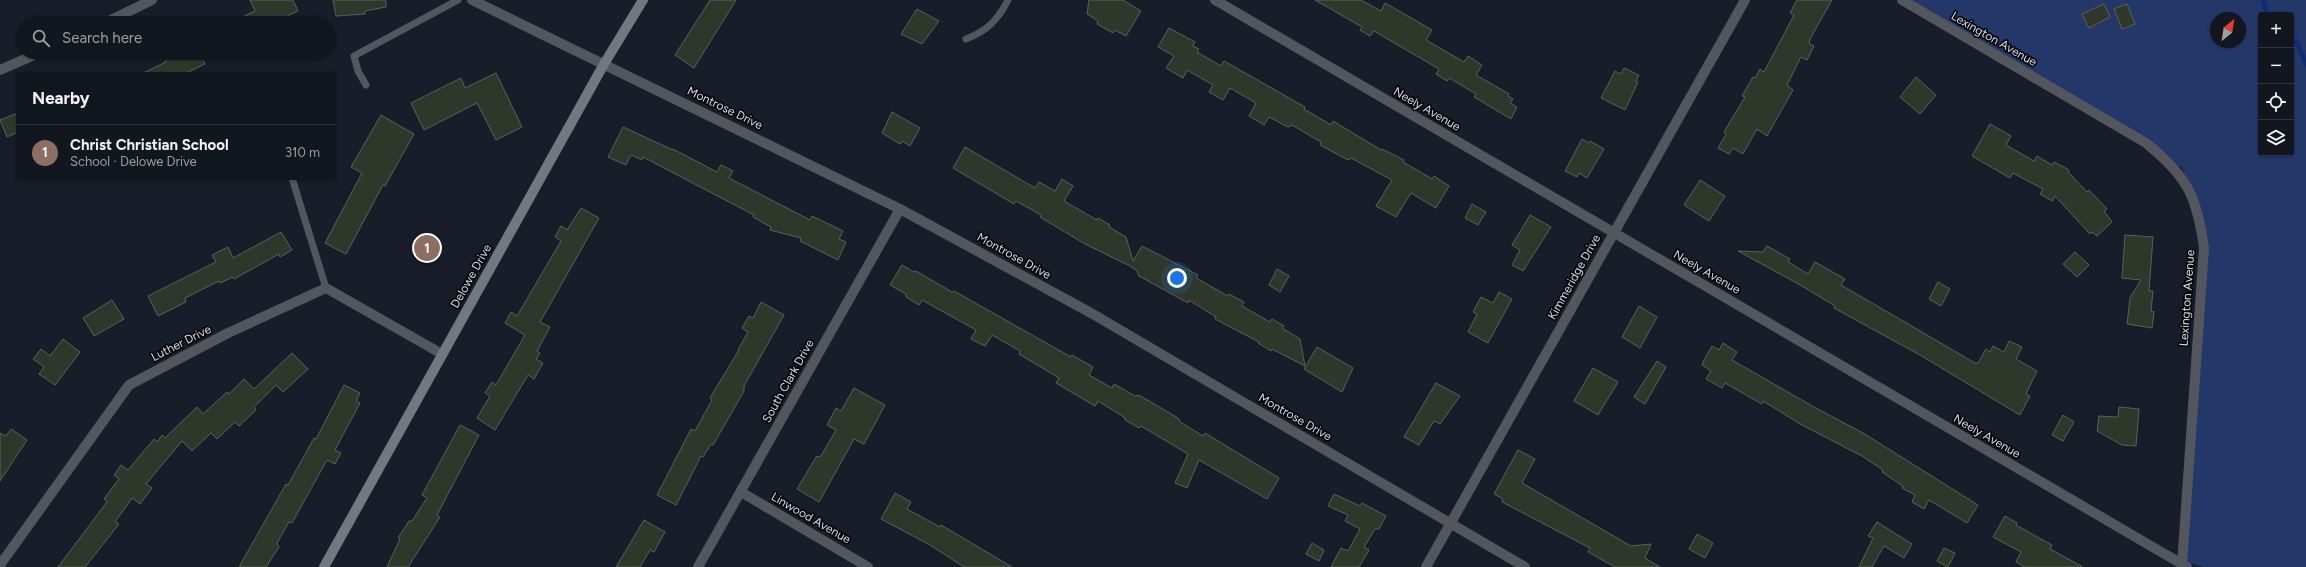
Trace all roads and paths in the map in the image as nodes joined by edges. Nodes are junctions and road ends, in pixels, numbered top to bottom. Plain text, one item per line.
1 (152, 0) edge
2 (458, 0) edge
3 (472, 0) edge
4 (643, 0) edge
5 (1008, 0) edge
6 (1215, 0) edge
7 (1745, 0) edge
8 (1902, 0) edge
9 (119, 16) edge
10 (966, 39) dead end
11 (23, 60) edge
12 (604, 64) junction
13 (0, 70) edge
14 (366, 85) dead end
15 (293, 180) edge
16 (900, 208) junction
17 (1614, 233) junction
18 (326, 288) junction
19 (442, 354) junction
20 (741, 492) junction
21 (1451, 524) junction
22 (0, 565) edge
23 (2184, 566) edge
24 (324, 567) edge
25 (698, 567) edge
26 (868, 567) edge
27 (1426, 567) edge
28 (1525, 567) edge

1 - 9 street
2 - 14 lane
3 - 12 street, Montrose Drive
4 - 12 street, Delowe Drive
5 - 10 lane
6 - 17 street, Neely Avenue
7 - 17 street, Kimmeridge Drive
8 - 23 street, Lexington Avenue
11 - 13 street
12 - 16 street, Montrose Drive
12 - 19 street, Delowe Drive
15 - 18 lane
16 - 20 street, South Clark Drive
16 - 21 street, Montrose Drive
17 - 21 street, Kimmeridge Drive
17 - 23 street, Neely Avenue
18 - 19 street
18 - 22 street, Luther Drive
19 - 24 street, Delowe Drive
20 - 25 street, South Clark Drive
20 - 26 street, Linwood Avenue
21 - 27 street, Kimmeridge Drive
21 - 28 street, Montrose Drive

